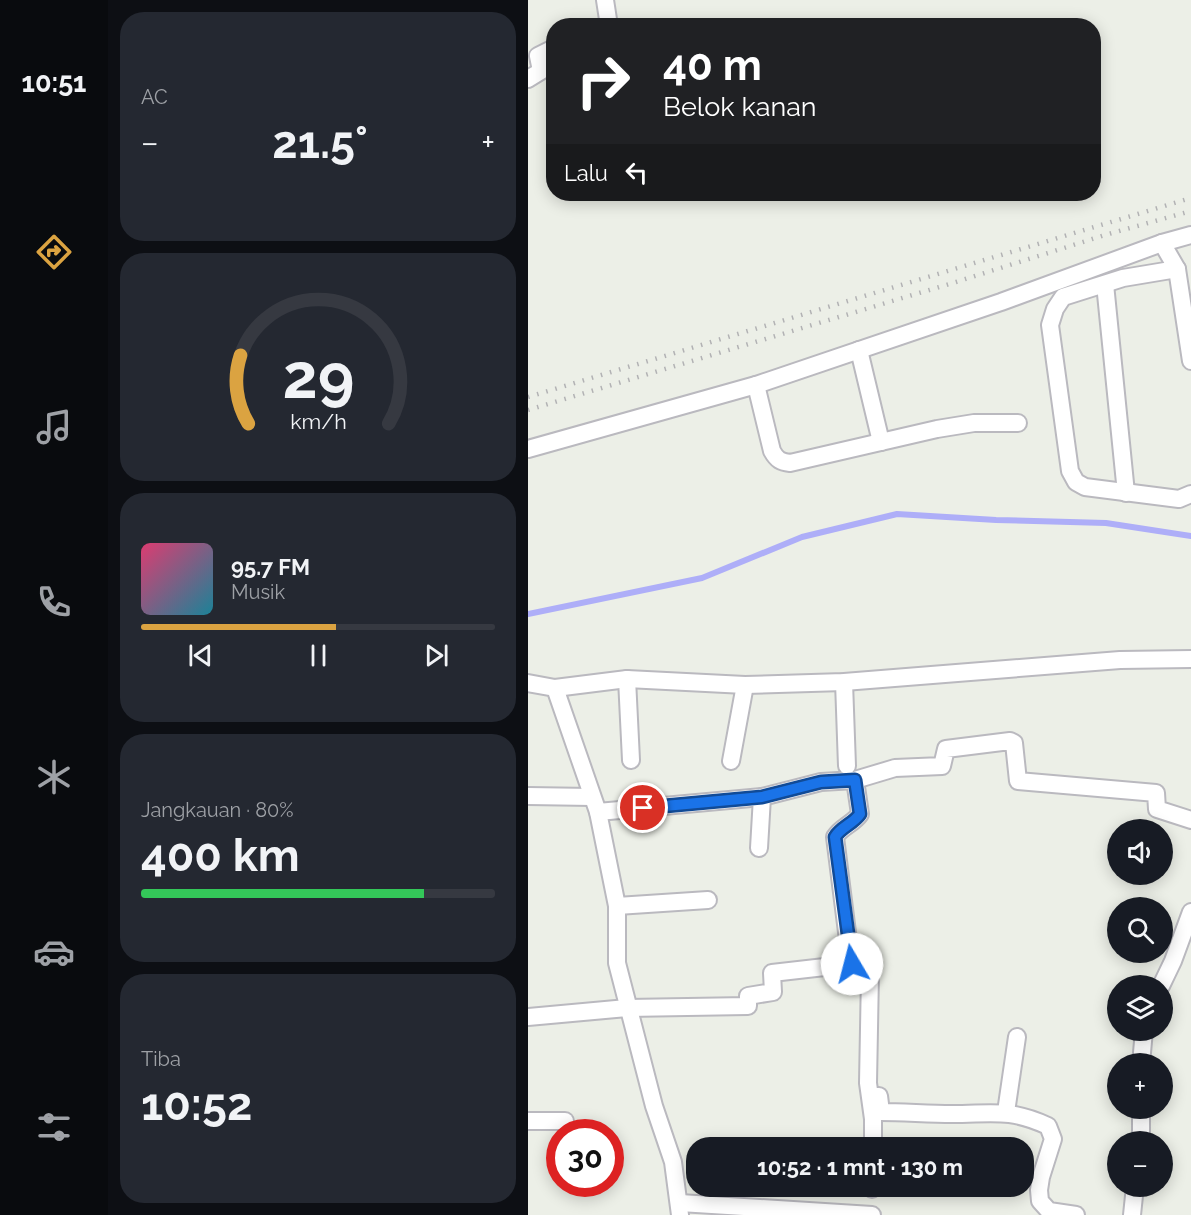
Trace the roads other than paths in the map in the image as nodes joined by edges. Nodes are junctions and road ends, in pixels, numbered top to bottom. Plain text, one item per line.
1 (605, 0) edge
2 (608, 18) edge
3 (546, 52) edge
4 (528, 79) edge
5 (1191, 235) edge
6 (1162, 243) junction
7 (1177, 269) junction
8 (1105, 284) junction
9 (859, 350) junction
10 (1191, 361) edge
11 (756, 385) junction
12 (1018, 423) dead end
13 (881, 442) junction
14 (528, 449) edge
15 (1126, 493) junction
16 (1191, 494) edge
17 (1191, 659) edge
18 (627, 679) junction
19 (844, 682) junction
20 (528, 683) edge
21 (745, 685) junction
22 (555, 688) junction
23 (631, 760) dead end
24 (731, 761) dead end
25 (851, 773) junction
26 (528, 796) edge
27 (762, 797) junction
28 (595, 804) junction
29 (1191, 820) edge
30 (759, 848) dead end
31 (708, 900) dead end
32 (617, 906) junction
33 (1191, 912) edge
34 (852, 964) junction
35 (1166, 975) edge
36 (627, 1008) junction
37 (528, 1017) edge
38 (1017, 1037) dead end
39 (868, 1095) junction
40 (1006, 1112) junction
41 (528, 1121) edge
42 (546, 1121) edge
43 (873, 1137) edge
44 (1134, 1197) edge
45 (680, 1209) edge
46 (872, 1215) edge
47 (1076, 1215) edge
48 (1132, 1215) edge

1 - 2 street
3 - 4 street
5 - 6 street
6 - 7 street
6 - 9 street
7 - 8 street
7 - 10 street
8 - 15 street
8 - 15 street
9 - 11 street
9 - 13 street
11 - 13 street
11 - 14 street
12 - 13 street
15 - 16 street
17 - 19 street
18 - 21 street
18 - 22 street
18 - 23 street
19 - 21 street
19 - 25 street
20 - 22 street
21 - 24 street
22 - 28 street
25 - 27 street
25 - 29 street
25 - 34 street
26 - 28 street
27 - 28 street
27 - 30 street
28 - 32 street
31 - 32 street
32 - 36 street
33 - 35 street
34 - 36 street
34 - 39 street
36 - 37 street
36 - 45 street
38 - 40 street
39 - 40 street
39 - 43 street
40 - 47 street
41 - 42 street
44 - 48 street
45 - 46 street

